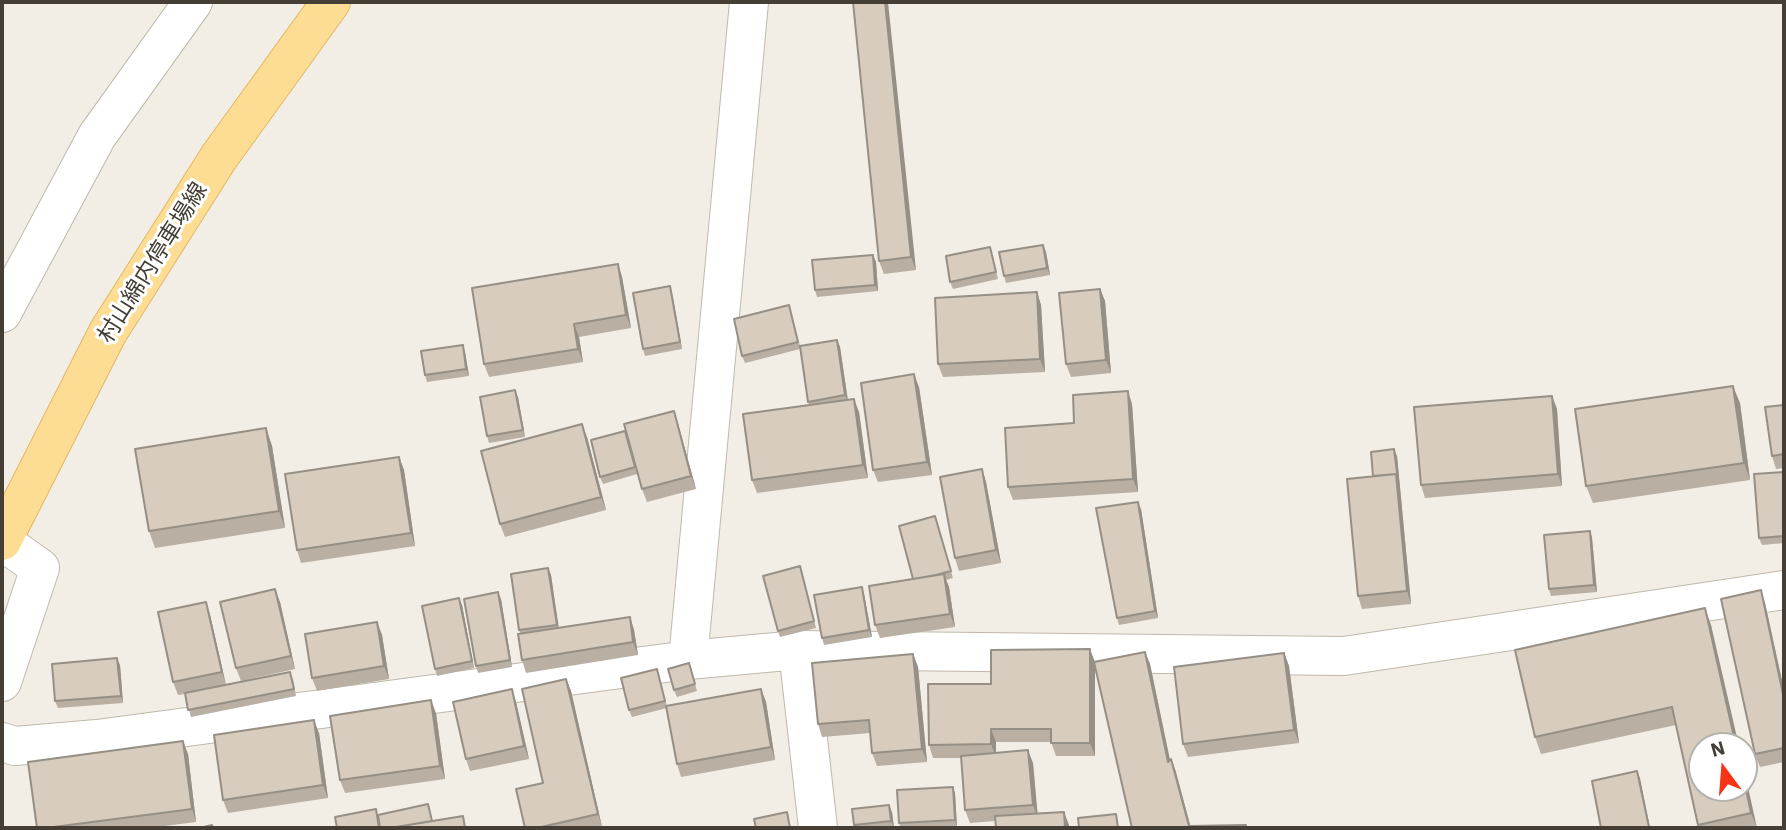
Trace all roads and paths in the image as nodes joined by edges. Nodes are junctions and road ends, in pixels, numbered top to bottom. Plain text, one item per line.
1 (193, 2) edge
2 (331, 2) edge
3 (749, 2) edge
4 (2, 313) edge
5 (2, 541) edge
6 (1784, 590) edge
7 (798, 650) junction
8 (688, 660) junction
9 (2, 681) edge
10 (2, 742) edge
11 (818, 828) edge

1 - 4 street
2 - 5 main road, 村山綿内停車場線
3 - 8 street
5 - 9 street
6 - 7 street
7 - 8 street
7 - 11 street
8 - 10 street

